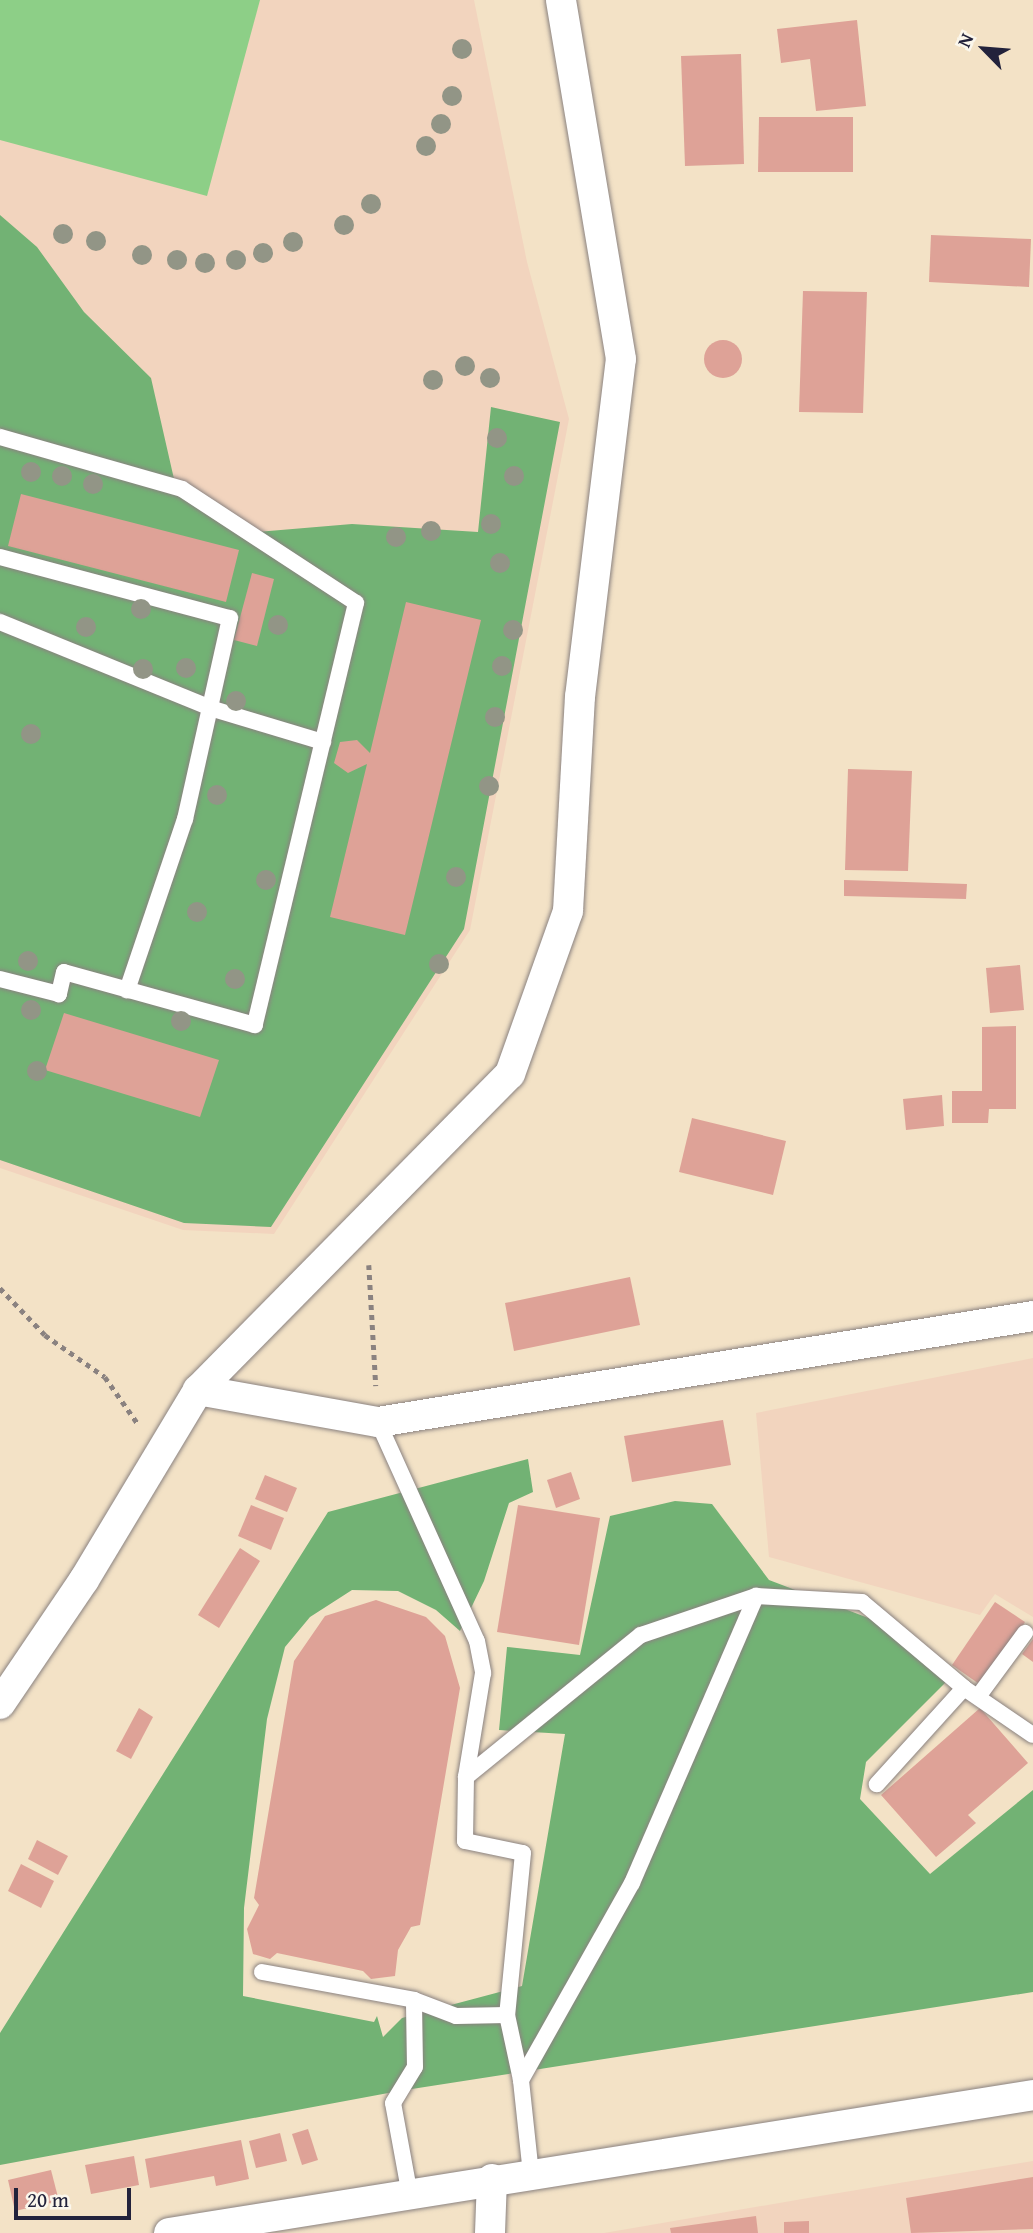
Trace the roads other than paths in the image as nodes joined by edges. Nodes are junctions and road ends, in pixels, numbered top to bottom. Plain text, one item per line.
1 (561, 0) edge
2 (0, 437) edge
3 (0, 557) edge
4 (0, 622) edge
5 (213, 709) junction
6 (323, 742) junction
7 (0, 979) edge
8 (127, 990) junction
9 (1033, 1316) edge
10 (198, 1390) junction
11 (378, 1422) junction
12 (756, 1596) junction
13 (1026, 1633) dead end
14 (964, 1688) junction
15 (980, 1694) junction
16 (0, 1704) edge
17 (1033, 1735) edge
18 (466, 1777) junction
19 (877, 1784) dead end
20 (262, 1972) dead end
21 (414, 2000) junction
22 (507, 2015) junction
23 (522, 2080) junction
24 (1033, 2095) edge
25 (531, 2174) junction
26 (492, 2179) junction
27 (409, 2190) junction
28 (169, 2233) edge
29 (490, 2233) edge

1 - 10 street
2 - 6 lane
3 - 5 lane
4 - 5 lane
5 - 6 lane
5 - 8 lane
6 - 8 lane
7 - 8 lane
9 - 11 street
10 - 11 street
10 - 16 street
11 - 18 lane
12 - 14 lane
12 - 18 lane
12 - 23 lane
13 - 15 lane
14 - 15 lane
14 - 19 lane
15 - 17 lane
18 - 22 lane
20 - 21 lane
21 - 22 lane
21 - 27 lane
22 - 23 lane
23 - 25 lane
24 - 25 street
25 - 26 street
26 - 27 street
26 - 29 street
27 - 28 street

